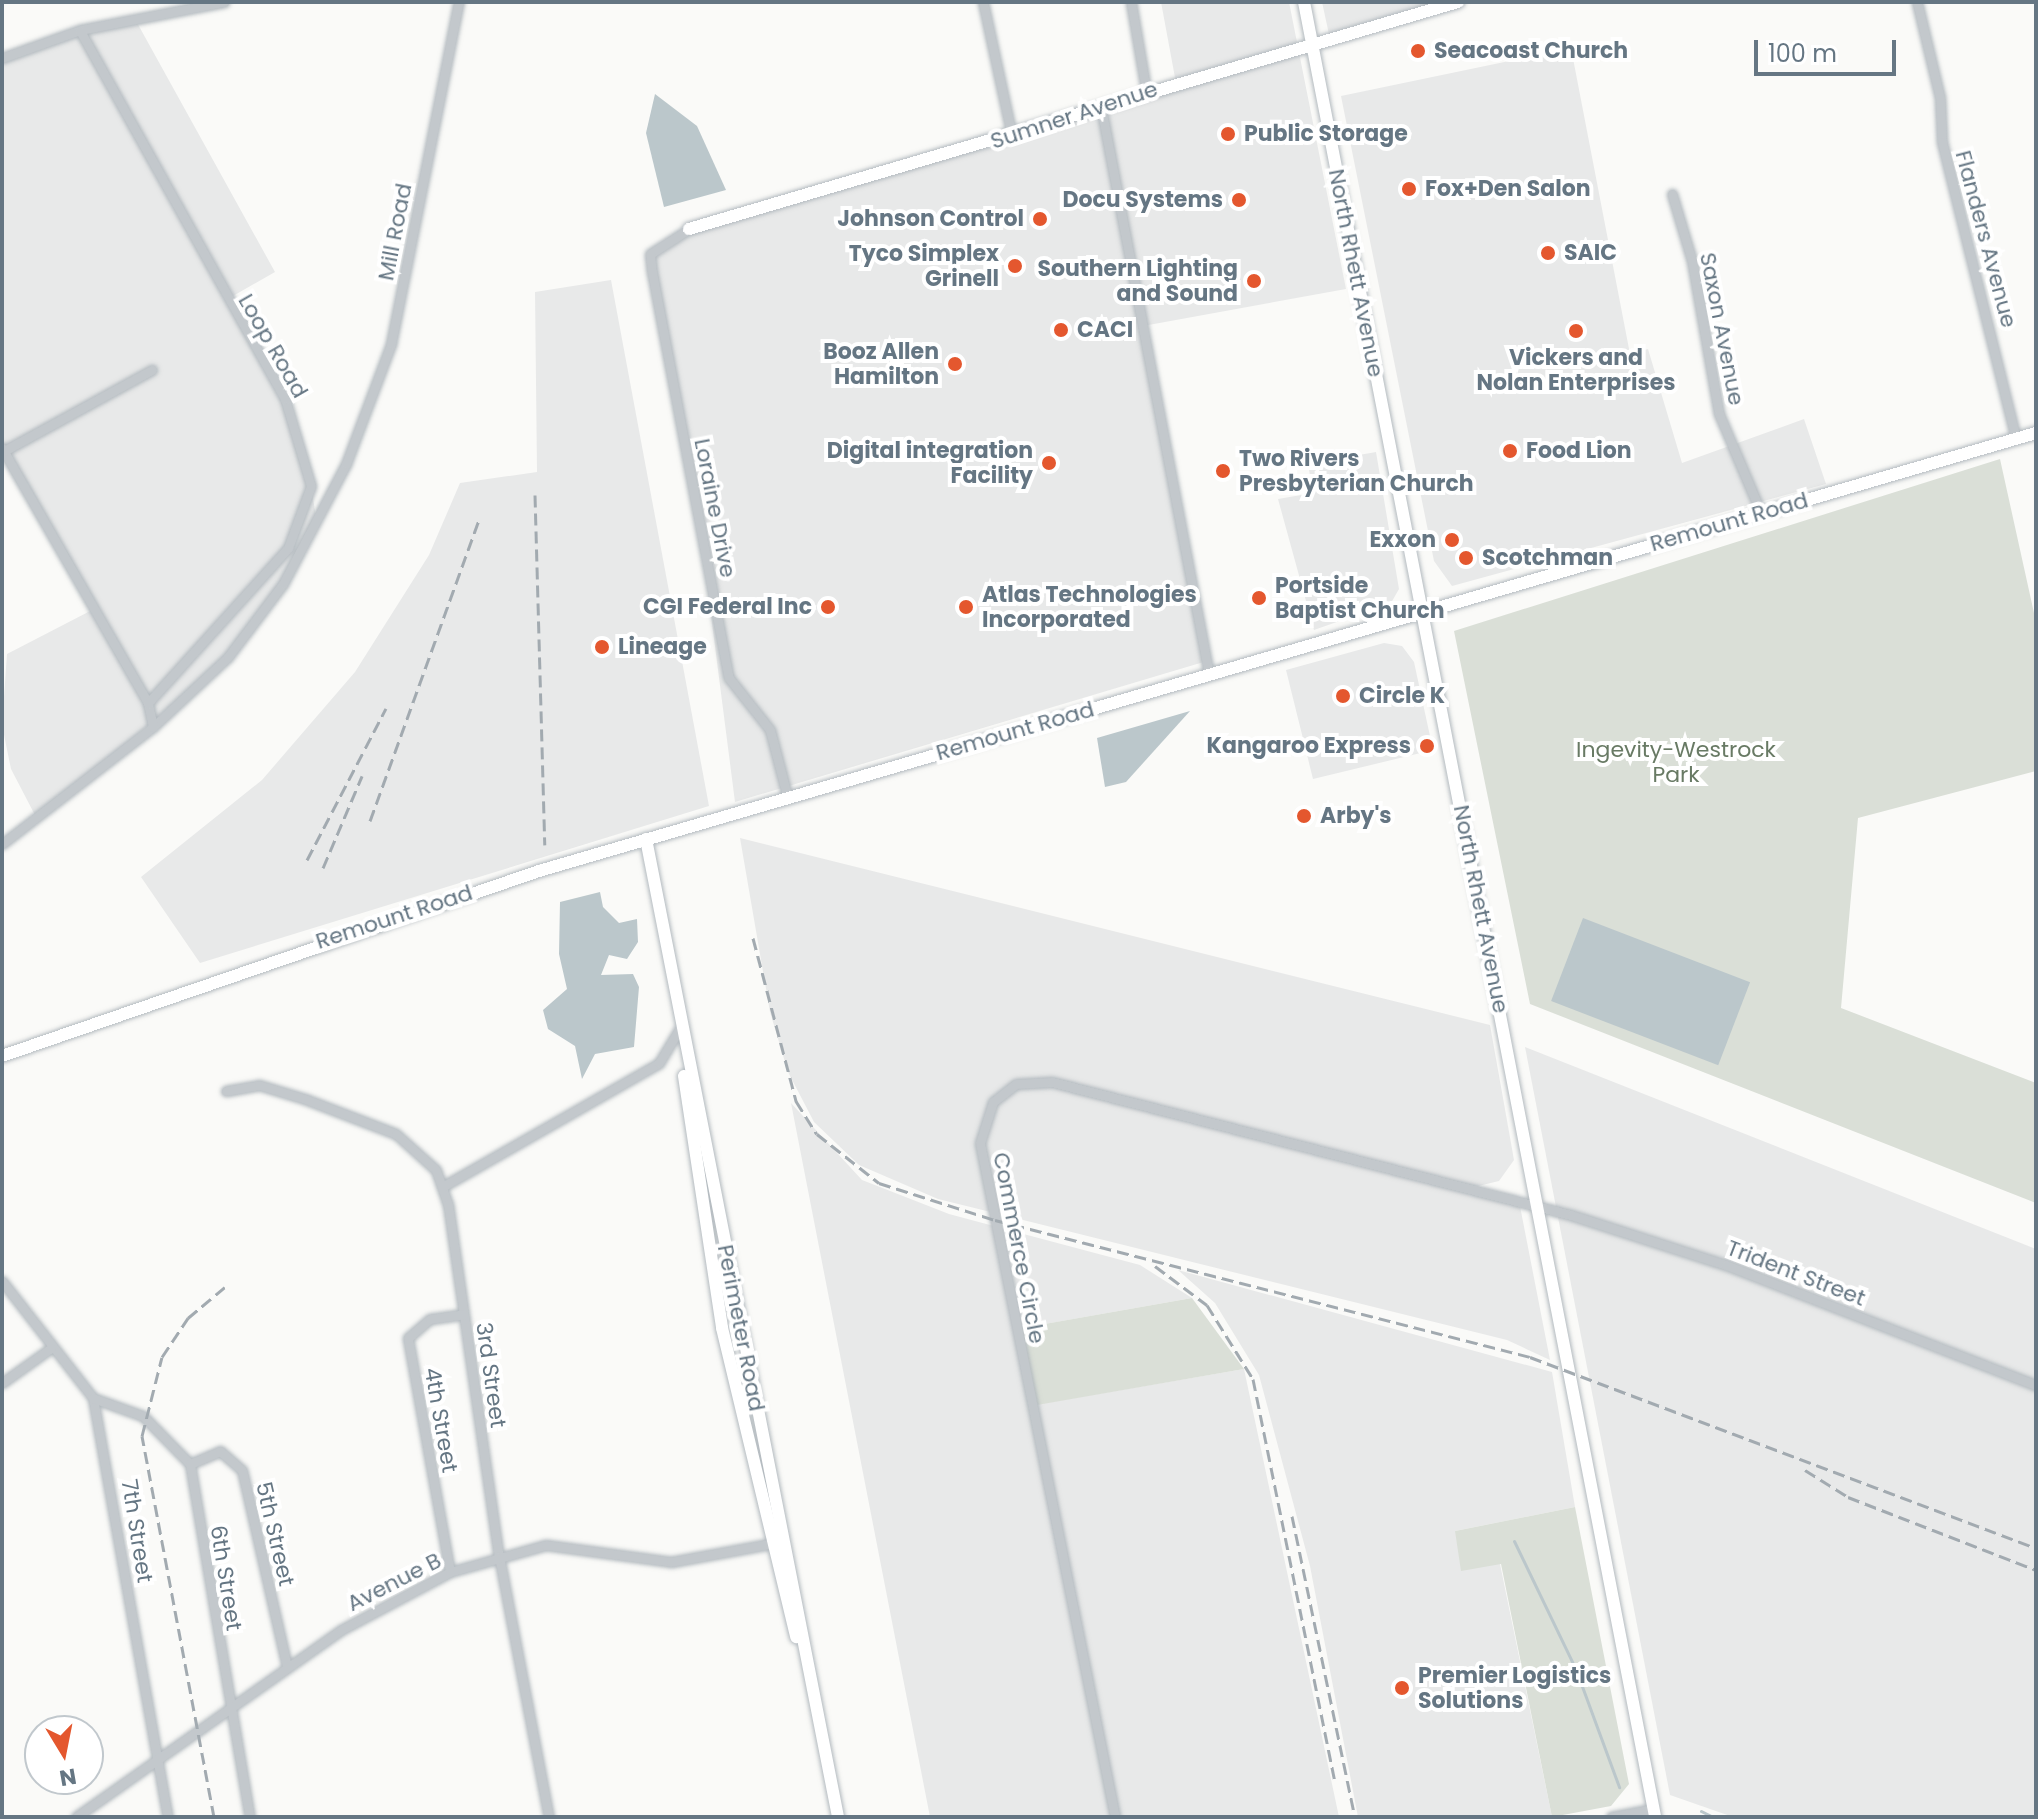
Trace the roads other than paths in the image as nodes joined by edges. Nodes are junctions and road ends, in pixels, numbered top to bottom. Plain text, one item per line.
1 (224, 2) edge
2 (459, 2) edge
3 (983, 2) edge
4 (1131, 2) edge
5 (1304, 2) edge
6 (1458, 2) edge
7 (1917, 2) edge
8 (80, 30) junction
9 (1313, 45) junction
10 (2, 58) edge
11 (1146, 90) junction
12 (1101, 107) junction
13 (1012, 136) junction
14 (1672, 194) dead end
15 (689, 229) joint
16 (152, 370) dead end
17 (2036, 433) edge
18 (2016, 438) junction
19 (3, 451) edge
20 (1761, 513) junction
21 (1422, 612) junction
22 (1209, 674) junction
23 (148, 703) junction
24 (153, 727) junction
25 (788, 799) junction
26 (646, 839) junction
27 (2, 844) edge
28 (680, 1028) junction
29 (682, 1042) junction
30 (2, 1056) edge
31 (226, 1091) dead end
32 (442, 1187) junction
33 (1539, 1206) junction
34 (728, 1259) junction
35 (710, 1264) junction
36 (2, 1281) edge
37 (464, 1314) junction
38 (51, 1348) junction
39 (2, 1383) edge
40 (2036, 1385) edge
41 (93, 1398) junction
42 (190, 1464) junction
43 (777, 1543) junction
44 (499, 1556) junction
45 (450, 1572) junction
46 (287, 1666) junction
47 (228, 1707) junction
48 (155, 1757) junction
49 (1654, 1813) edge
50 (76, 1817) edge
51 (168, 1817) edge
52 (250, 1817) edge
53 (549, 1817) edge
54 (838, 1817) edge
55 (1115, 1817) edge
56 (1611, 1817) edge

1 - 8 street
2 - 24 street, Mill Road
3 - 13 street
4 - 11 street
5 - 9 main road, North Rhett Avenue
6 - 9 main road, Sumner Avenue
7 - 18 street, Flanders Avenue
8 - 10 street
8 - 23 street, Loop Road
9 - 11 main road, Sumner Avenue
9 - 21 main road, North Rhett Avenue
11 - 12 main road, Sumner Avenue
12 - 13 main road, Sumner Avenue
12 - 22 street
13 - 15 main road, Sumner Avenue
14 - 20 street, Saxon Avenue
15 - 25 street, Loraine Drive
16 - 19 street
17 - 18 main road, Remount Road
18 - 20 main road, Remount Road
19 - 23 street
20 - 21 main road, Remount Road
21 - 22 main road, Remount Road
21 - 33 main road, North Rhett Avenue
22 - 25 main road, Remount Road
23 - 24 street
24 - 27 street
25 - 26 main road, Remount Road
26 - 28 main road, Perimeter Road
26 - 30 main road, Remount Road
28 - 29 main road, Perimeter Road
28 - 32 street
29 - 34 main road, Perimeter Road
29 - 35 main road
31 - 32 street, 3rd Street
32 - 37 street, 3rd Street
33 - 40 street, Trident Street
33 - 49 main road, North Rhett Avenue
33 - 55 street, Commerce Circle
34 - 35 main road
34 - 43 main road, Perimeter Road
35 - 43 main road
36 - 38 street
37 - 44 street, 3rd Street
37 - 45 street, 4th Street
38 - 39 street
38 - 41 street
41 - 42 street
41 - 48 street, 7th Street
42 - 46 street, 5th Street
42 - 47 street, 6th Street
43 - 44 street, Avenue B
43 - 54 main road
44 - 45 street, Avenue B
44 - 53 street, 3rd Street
45 - 46 street, Avenue B
46 - 47 street, Avenue B
47 - 48 street, Avenue B
47 - 52 street, 6th Street
48 - 50 street, Avenue B
48 - 51 street, 7th Street
49 - 56 street

